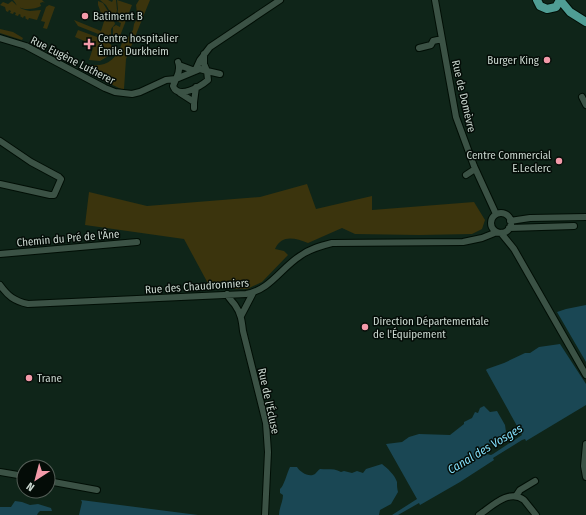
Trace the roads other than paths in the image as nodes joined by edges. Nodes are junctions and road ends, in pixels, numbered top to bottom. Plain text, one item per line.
1 (280, 0) edge
2 (435, 0) edge
3 (537, 0) edge
4 (560, 0) edge
5 (551, 9) junction
6 (582, 20) edge
7 (0, 38) edge
8 (442, 39) junction
9 (419, 48) dead end
10 (204, 54) junction
11 (195, 71) junction
12 (207, 71) junction
13 (176, 79) junction
14 (208, 80) junction
15 (160, 82) junction
16 (196, 88) junction
17 (178, 92) junction
18 (582, 97) dead end
19 (586, 105) edge
20 (0, 141) edge
21 (475, 169) junction
22 (466, 175) dead end
23 (0, 184) edge
24 (496, 214) junction
25 (586, 217) edge
26 (510, 221) junction
27 (492, 225) junction
28 (574, 226) dead end
29 (509, 229) junction
30 (499, 232) junction
31 (482, 238) junction
32 (137, 242) dead end
33 (514, 249) junction
34 (0, 254) edge
35 (0, 285) edge
36 (253, 293) junction
37 (227, 294) junction
38 (241, 316) junction
39 (586, 375) edge
40 (586, 444) edge
41 (0, 472) edge
42 (16, 475) edge
43 (586, 477) edge
44 (535, 481) dead end
45 (56, 482) edge
46 (97, 490) dead end
47 (516, 496) junction
48 (265, 515) edge
49 (479, 515) edge
50 (536, 515) edge

1 - 10 street
2 - 8 street, Rue de Domèvre
3 - 5 main road
4 - 5 main road
4 - 6 main road
5 - 6 main road
7 - 15 street, Rue Eugène Lutherer
8 - 9 street
8 - 21 street, Rue de Domèvre
10 - 11 street
10 - 12 street
11 - 12 street
11 - 13 street, Rue Eugène Lutherer
11 - 13 street
12 - 14 street
12 - 14 street
13 - 15 street, Rue Eugène Lutherer
13 - 17 street
14 - 16 street
15 - 17 street
16 - 17 street
16 - 17 street
18 - 19 street
20 - 23 street
21 - 22 street
21 - 24 street, Rue de Domèvre
24 - 26 street
24 - 27 street
25 - 26 street
26 - 29 street
27 - 30 street
27 - 31 street
28 - 29 street
29 - 30 street
29 - 33 street
30 - 31 street, Rue des Chaudronniers
30 - 33 street
31 - 36 street, Rue des Chaudronniers
32 - 34 street, Chemin du Pré de l'Âne
33 - 39 street
35 - 37 street, Rue des Chaudronniers
36 - 37 street, Rue des Chaudronniers
36 - 38 street
37 - 38 street, Rue de l'Écluse
38 - 48 street, Rue de l'Écluse
40 - 43 street
41 - 42 street
44 - 47 street
45 - 46 street
47 - 49 street
47 - 50 street

